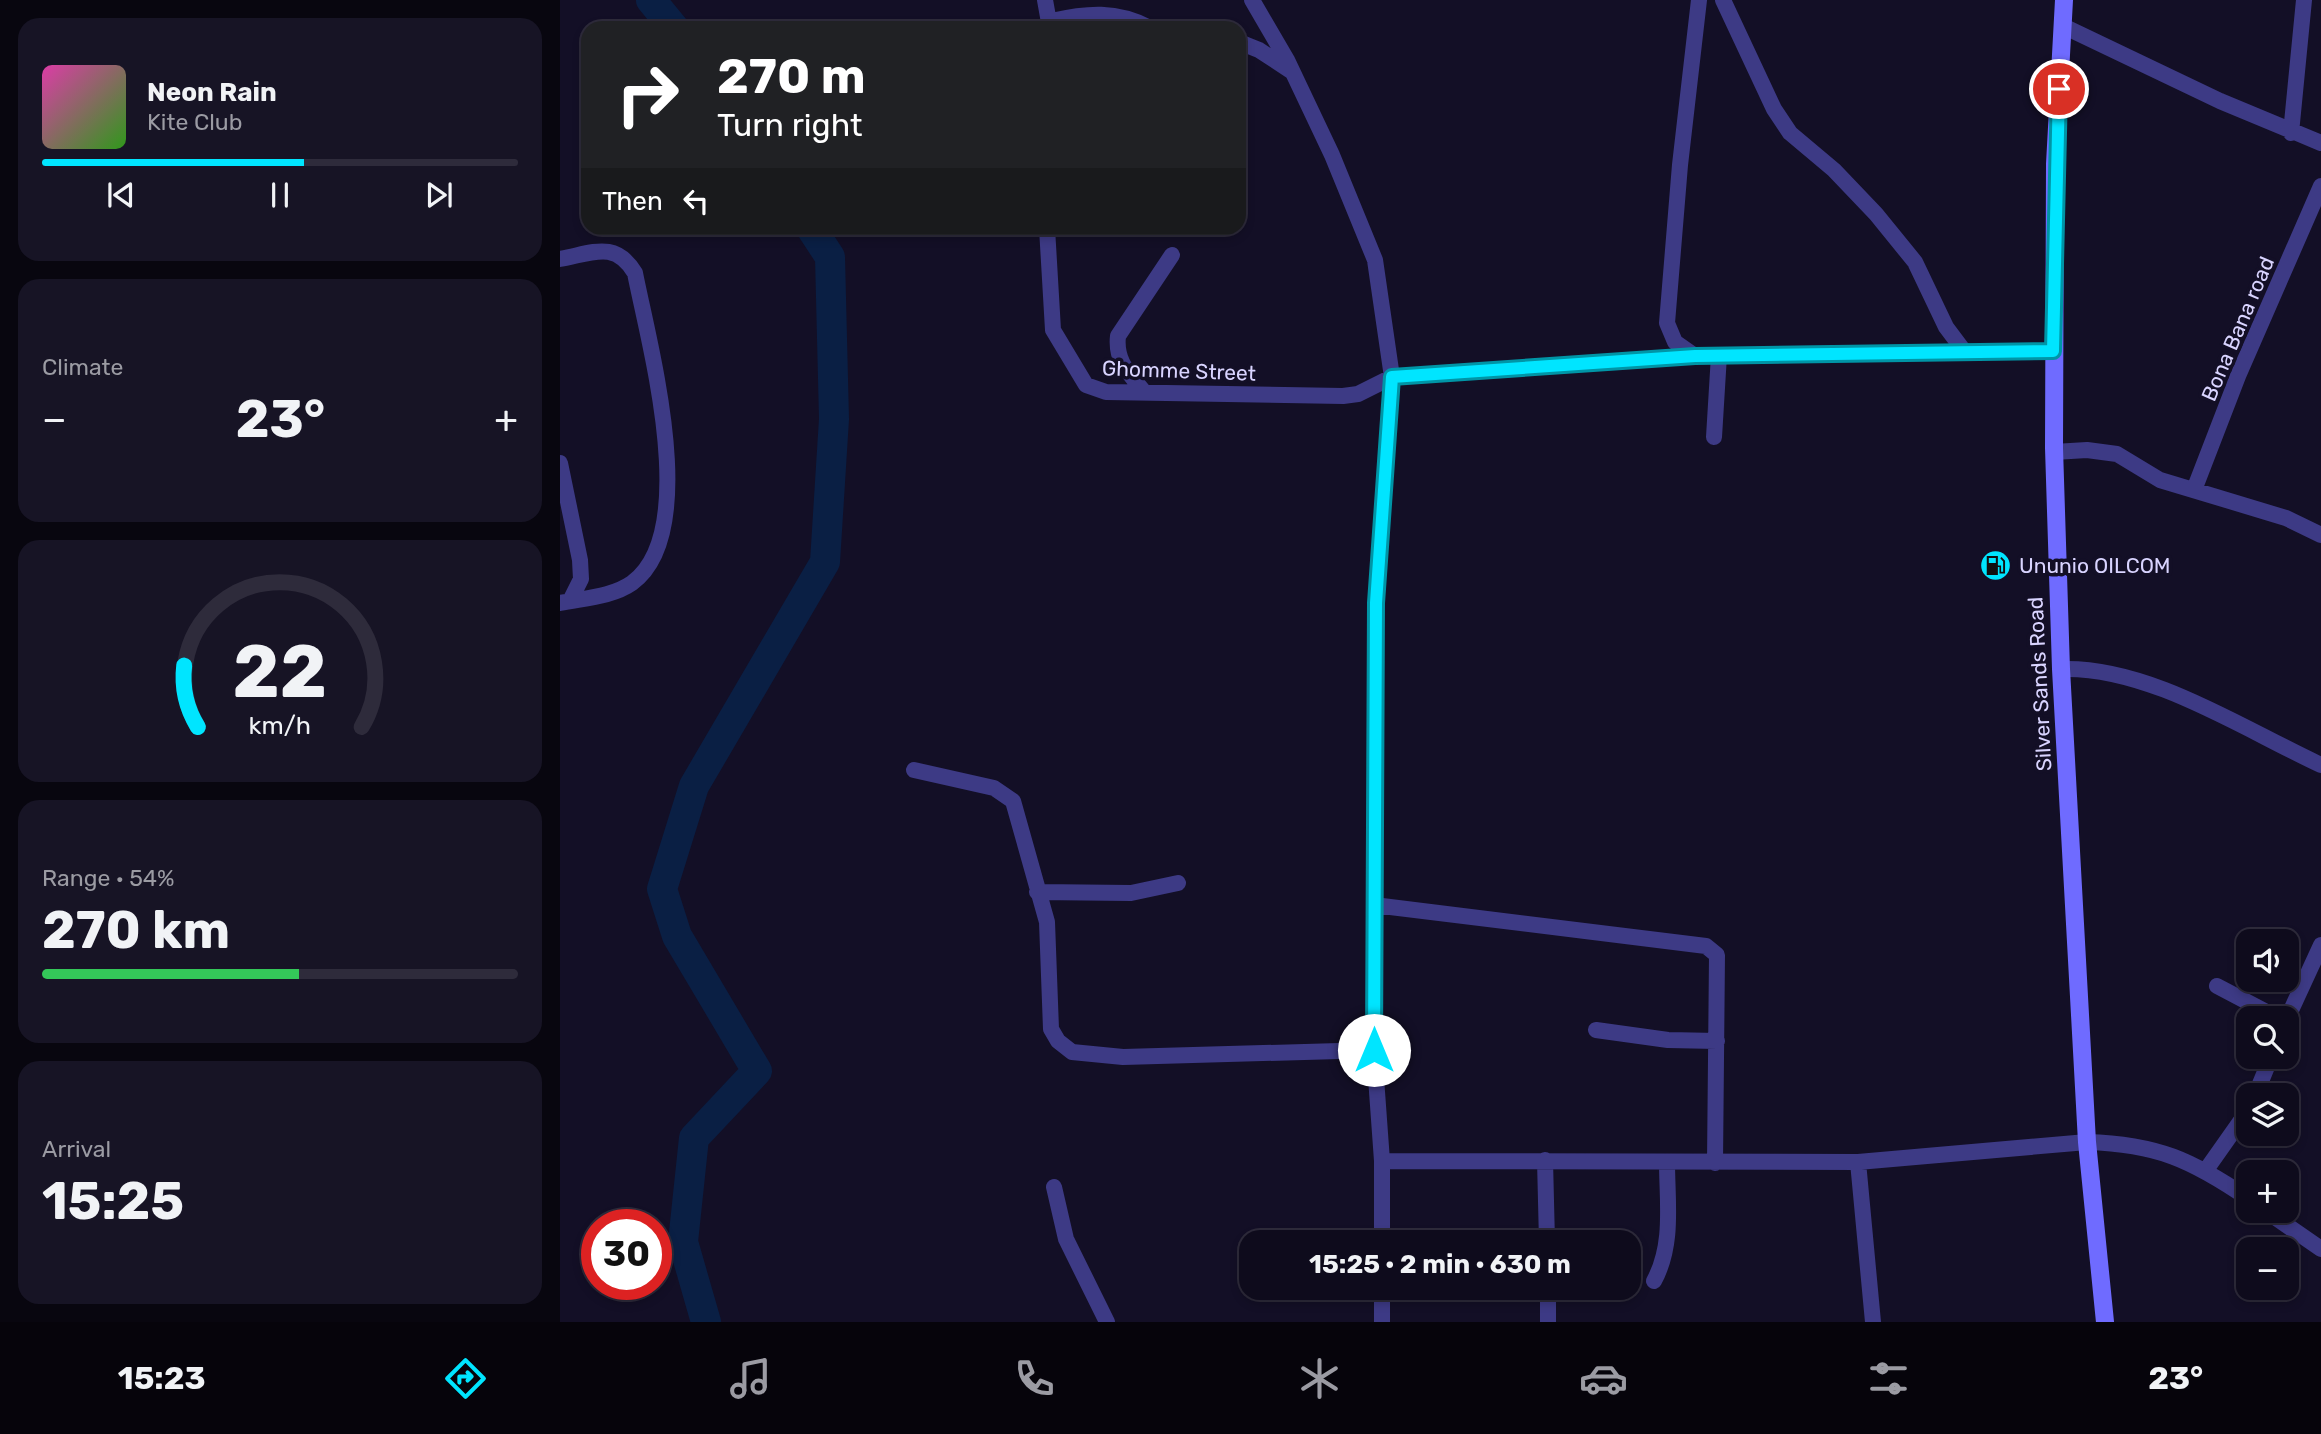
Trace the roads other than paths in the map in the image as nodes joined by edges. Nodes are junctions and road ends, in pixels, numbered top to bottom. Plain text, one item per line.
1 (1045, 0) edge
2 (1252, 0) edge
3 (1699, 0) edge
4 (1723, 0) edge
5 (2064, 0) edge
6 (2304, 0) edge
7 (1050, 21) edge
8 (1064, 21) edge
9 (1129, 21) edge
10 (2063, 26) junction
11 (1246, 45) edge
12 (1293, 73) junction
13 (2291, 133) junction
14 (2321, 143) edge
15 (2321, 186) edge
16 (1047, 235) edge
17 (1172, 256) dead end
18 (560, 259) edge
19 (1964, 351) junction
20 (2053, 351) junction
21 (1719, 355) junction
22 (1695, 356) junction
23 (1392, 377) junction
24 (1145, 393) junction
25 (1714, 437) dead end
26 (2054, 452) junction
27 (560, 463) edge
28 (2194, 490) junction
29 (2321, 535) edge
30 (565, 602) edge
31 (2061, 669) junction
32 (2321, 765) edge
33 (914, 771) dead end
34 (1178, 883) dead end
35 (1037, 892) junction
36 (1374, 905) junction
37 (2321, 945) edge
38 (2217, 986) dead end
39 (2255, 1006) edge
40 (2293, 1006) edge
41 (1596, 1030) dead end
42 (1717, 1041) junction
43 (1374, 1050) junction
44 (2236, 1127) edge
45 (2088, 1142) junction
46 (1545, 1160) junction
47 (1382, 1161) junction
48 (1667, 1162) junction
49 (1714, 1163) junction
50 (1858, 1163) junction
51 (2206, 1170) junction
52 (1054, 1188) dead end
53 (2236, 1190) edge
54 (2284, 1223) edge
55 (1382, 1230) edge
56 (1547, 1230) edge
57 (2321, 1248) edge
58 (1654, 1281) dead end
59 (1382, 1300) edge
60 (1548, 1300) edge
61 (1107, 1322) edge
62 (1382, 1322) edge
63 (1548, 1322) edge
64 (1873, 1322) edge
65 (2105, 1322) edge

1 - 7 street
2 - 12 street
3 - 22 street
4 - 19 street
5 - 10 street, Silver Sands Road
6 - 13 street
8 - 9 street
10 - 13 street
10 - 20 street, Silver Sands Road
11 - 12 street
12 - 23 street
13 - 14 street
15 - 28 street, Bona Bana road
16 - 24 street, Ghomme Street
17 - 24 street
18 - 30 street
19 - 20 street
19 - 21 street
20 - 26 street, Silver Sands Road
21 - 22 street
21 - 25 street
22 - 23 street
23 - 24 street, Ghomme Street
23 - 36 street
26 - 28 street
26 - 31 street, Silver Sands Road
27 - 30 street
28 - 29 street
31 - 32 street
31 - 45 street, Silver Sands Road
33 - 35 street
34 - 35 street
35 - 43 street
36 - 42 street
36 - 43 street
37 - 40 street
38 - 39 street
41 - 42 street
42 - 49 street
43 - 47 street
44 - 51 street
45 - 50 street
45 - 51 street
45 - 65 street, Silver Sands Road
46 - 47 street
46 - 48 street
46 - 56 street
47 - 55 street
48 - 49 street
48 - 58 street
49 - 50 street
50 - 64 street
51 - 53 street
52 - 61 street
54 - 57 street
59 - 62 street
60 - 63 street

